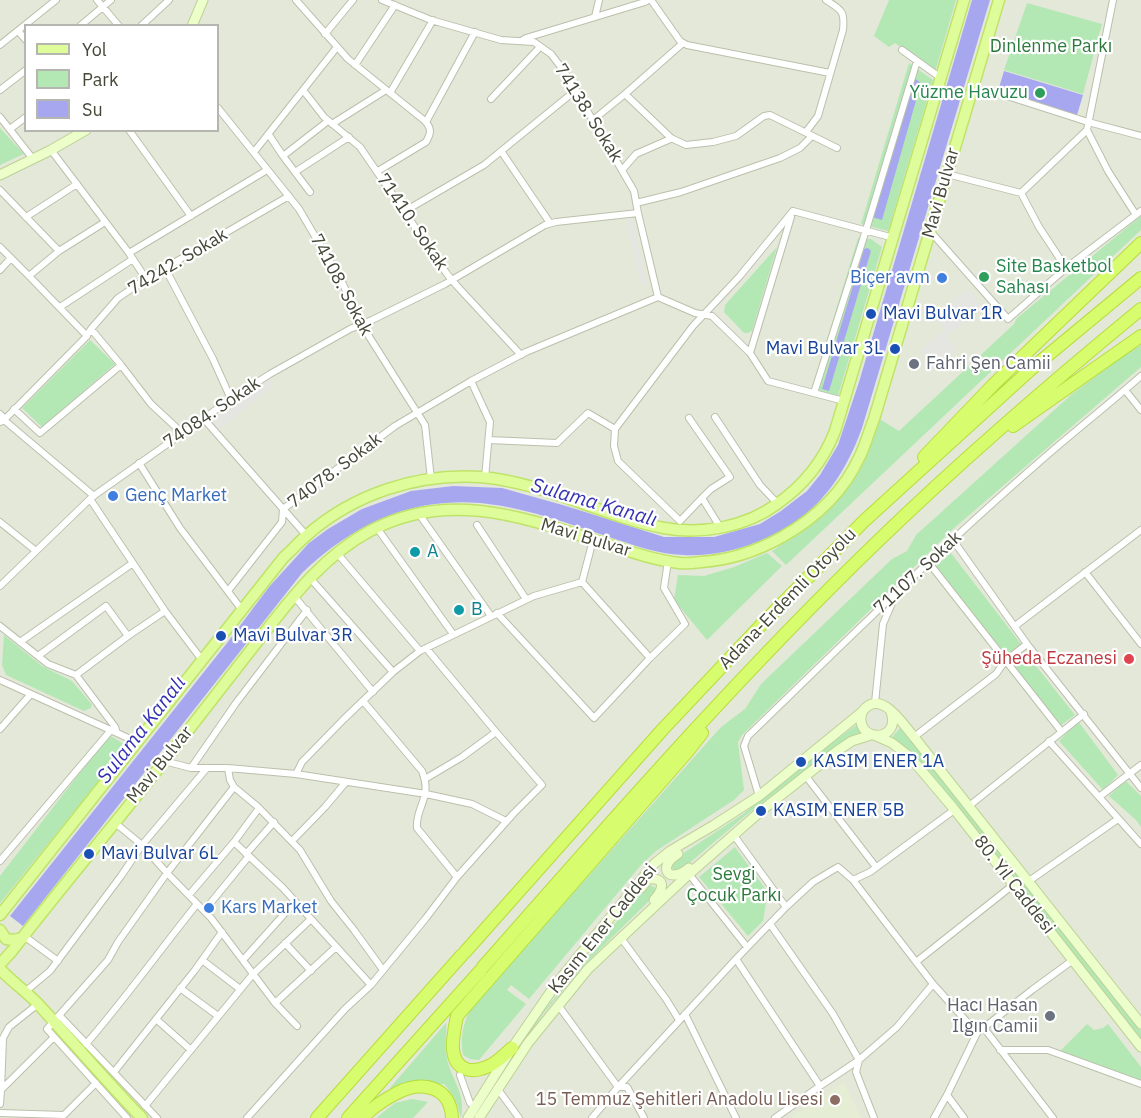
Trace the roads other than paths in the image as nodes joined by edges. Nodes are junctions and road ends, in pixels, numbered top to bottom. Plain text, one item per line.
1 (56, 0) edge
2 (97, 0) edge
3 (111, 0) edge
4 (169, 0) edge
5 (203, 0) edge
6 (296, 0) edge
7 (352, 0) edge
8 (598, 0) edge
9 (649, 0) edge
10 (826, 0) edge
11 (964, 0) edge
12 (999, 0) edge
13 (1113, 0) edge
14 (386, 1) edge
15 (395, 5) junction
16 (103, 7) junction
17 (595, 17) junction
18 (433, 20) junction
19 (27, 24) edge
20 (82, 24) edge
21 (117, 24) edge
22 (143, 24) edge
23 (193, 24) edge
24 (24, 26) edge
25 (18, 31) junction
26 (475, 32) junction
27 (325, 33) junction
28 (24, 38) edge
29 (520, 42) junction
30 (682, 43) junction
31 (0, 45) edge
32 (336, 47) junction
33 (540, 47) junction
34 (902, 50) dead end
35 (917, 61) junction
36 (356, 65) junction
37 (24, 72) edge
38 (831, 73) junction
39 (941, 78) junction
40 (0, 90) edge
41 (303, 90) junction
42 (576, 90) junction
43 (388, 92) junction
44 (625, 94) junction
45 (1007, 96) dead end
46 (491, 99) dead end
47 (219, 109) edge
48 (0, 117) edge
49 (24, 118) edge
50 (593, 120) junction
51 (330, 122) junction
52 (426, 122) junction
53 (1088, 122) junction
54 (10, 129) junction
55 (1087, 130) junction
56 (82, 132) edge
57 (130, 132) edge
58 (806, 132) junction
59 (268, 135) junction
60 (812, 136) junction
61 (1141, 136) edge
62 (349, 137) junction
63 (671, 138) junction
64 (837, 147) dead end
65 (51, 150) junction
66 (501, 150) junction
67 (254, 152) junction
68 (282, 156) junction
69 (33, 159) junction
70 (623, 169) junction
71 (267, 170) junction
72 (378, 171) junction
73 (295, 172) junction
74 (946, 174) junction
75 (0, 175) edge
76 (76, 184) junction
77 (0, 190) edge
78 (310, 192) dead end
79 (1021, 193) junction
80 (289, 196) junction
81 (636, 202) junction
82 (405, 211) junction
83 (793, 211) junction
84 (638, 213) junction
85 (1138, 213) edge
86 (191, 216) junction
87 (26, 217) junction
88 (105, 222) junction
89 (550, 223) junction
90 (866, 230) junction
91 (930, 231) junction
92 (894, 238) junction
93 (1141, 243) edge
94 (0, 247) edge
95 (59, 251) junction
96 (131, 256) junction
97 (11, 258) junction
98 (165, 268) junction
99 (1066, 268) junction
100 (0, 270) edge
101 (29, 276) junction
102 (1141, 278) edge
103 (146, 279) junction
104 (452, 280) junction
105 (658, 297) junction
106 (60, 307) junction
107 (1141, 309) edge
108 (704, 315) junction
109 (361, 324) junction
110 (91, 329) junction
111 (87, 336) junction
112 (1141, 336) edge
113 (750, 352) junction
114 (521, 355) junction
115 (121, 364) junction
116 (1141, 376) edge
117 (471, 381) junction
118 (1125, 390) junction
119 (814, 393) junction
120 (231, 399) junction
121 (844, 401) junction
122 (14, 410) junction
123 (1141, 410) edge
124 (416, 412) junction
125 (0, 414) edge
126 (715, 417) dead end
127 (689, 418) dead end
128 (204, 419) junction
129 (2, 421) edge
130 (615, 429) junction
131 (182, 434) junction
132 (489, 440) junction
133 (967, 458) junction
134 (139, 463) junction
135 (485, 478) junction
136 (431, 479) junction
137 (92, 497) junction
138 (702, 498) junction
139 (777, 504) junction
140 (283, 509) junction
141 (419, 513) junction
142 (864, 521) junction
143 (0, 522) edge
144 (477, 525) dead end
145 (720, 527) junction
146 (377, 528) junction
147 (1141, 530) edge
148 (306, 535) junction
149 (593, 540) junction
150 (953, 540) junction
151 (36, 551) junction
152 (337, 553) junction
153 (668, 561) junction
154 (134, 563) junction
155 (929, 563) junction
156 (1085, 573) junction
157 (310, 577) junction
158 (582, 582) junction
159 (0, 586) edge
160 (228, 591) junction
161 (896, 593) junction
162 (294, 596) junction
163 (526, 599) junction
164 (165, 610) junction
165 (242, 610) junction
166 (307, 610) junction
167 (494, 615) junction
168 (0, 626) edge
169 (1016, 626) junction
170 (453, 634) junction
171 (128, 636) junction
172 (20, 642) junction
173 (1028, 644) junction
174 (1141, 644) edge
175 (423, 650) junction
176 (38, 656) junction
177 (650, 657) junction
178 (202, 660) junction
179 (1005, 662) junction
180 (393, 672) junction
181 (76, 675) junction
182 (747, 675) junction
183 (0, 680) edge
184 (373, 692) junction
185 (31, 694) junction
186 (363, 701) junction
187 (875, 703) junction
188 (890, 709) junction
189 (862, 712) junction
190 (1084, 714) junction
191 (0, 729) edge
192 (1061, 731) junction
193 (114, 732) junction
194 (496, 732) junction
195 (873, 736) junction
196 (914, 737) junction
197 (1049, 741) junction
198 (137, 742) junction
199 (164, 761) junction
200 (1141, 765) edge
201 (191, 768) junction
202 (207, 768) junction
203 (228, 768) junction
204 (296, 774) junction
205 (1130, 774) junction
206 (805, 775) junction
207 (425, 779) junction
208 (346, 782) junction
209 (234, 787) junction
210 (770, 787) junction
211 (1141, 788) edge
212 (426, 794) junction
213 (759, 796) junction
214 (778, 797) junction
215 (1099, 797) junction
216 (969, 806) junction
217 (259, 808) junction
218 (954, 809) junction
219 (1119, 819) junction
220 (506, 821) junction
221 (114, 822) junction
222 (274, 822) junction
223 (733, 834) junction
224 (292, 841) junction
225 (234, 842) junction
226 (1141, 844) edge
227 (142, 845) junction
228 (248, 855) junction
229 (0, 861) edge
230 (876, 867) junction
231 (167, 873) junction
232 (689, 874) junction
233 (457, 877) junction
234 (853, 880) junction
235 (1029, 881) junction
236 (1014, 885) junction
237 (189, 895) junction
238 (295, 902) junction
239 (197, 904) junction
240 (786, 907) junction
241 (204, 910) junction
242 (2, 911) edge
243 (311, 919) junction
244 (0, 922) edge
245 (770, 924) junction
246 (0, 930) edge
247 (222, 932) junction
248 (24, 937) junction
249 (621, 938) junction
250 (285, 943) junction
251 (336, 947) junction
252 (747, 947) junction
253 (0, 950) edge
254 (735, 958) junction
255 (58, 960) junction
256 (202, 960) junction
257 (243, 960) junction
258 (1073, 960) junction
259 (916, 962) junction
260 (0, 963) edge
261 (0, 969) edge
262 (310, 970) junction
263 (384, 970) junction
264 (253, 974) junction
265 (933, 984) junction
266 (371, 986) junction
267 (180, 988) junction
268 (240, 989) junction
269 (26, 991) junction
270 (545, 1002) junction
271 (274, 1003) junction
272 (38, 1004) junction
273 (558, 1005) junction
274 (685, 1014) junction
275 (218, 1016) junction
276 (56, 1018) junction
277 (156, 1019) junction
278 (679, 1020) junction
279 (1141, 1024) edge
280 (297, 1026) dead end
281 (984, 1028) junction
282 (977, 1033) junction
283 (54, 1037) junction
284 (86, 1044) junction
285 (1141, 1047) edge
286 (513, 1048) junction
287 (191, 1050) junction
288 (1000, 1050) junction
289 (860, 1060) junction
290 (114, 1072) junction
291 (460, 1075) dead end
292 (96, 1083) junction
293 (1141, 1084) edge
294 (820, 1086) junction
295 (618, 1087) junction
296 (497, 1088) junction
297 (1, 1090) edge
298 (947, 1095) junction
299 (470, 1103) dead end
300 (0, 1104) edge
301 (145, 1106) junction
302 (0, 1116) edge
303 (318, 1116) edge
304 (128, 1118) edge
305 (142, 1118) edge
306 (157, 1118) edge
307 (247, 1118) edge
308 (348, 1118) edge
309 (362, 1118) edge
310 (452, 1118) edge
311 (468, 1118) edge
312 (479, 1118) edge
313 (519, 1118) edge
314 (592, 1118) edge
315 (644, 1118) edge
316 (736, 1118) edge
317 (775, 1118) edge
318 (874, 1118) edge
319 (934, 1118) edge
320 (964, 1118) edge
321 (1053, 1118) edge

1 - 19 street
2 - 16 street
3 - 16 street
4 - 22 street
5 - 23 main road
6 - 27 street
7 - 27 street
8 - 17 street
9 - 17 street
9 - 30 street
10 - 38 street
11 - 39 main road, Mavi Bulvar
12 - 74 main road, Mavi Bulvar
13 - 53 street
14 - 15 street, 74138. Sokak
15 - 18 street, 74138. Sokak
15 - 36 street
16 - 20 street
16 - 21 street
17 - 29 street
18 - 26 street, 74138. Sokak
18 - 43 street
24 - 25 street
25 - 28 street
25 - 31 street
26 - 29 street, 74138. Sokak
26 - 52 street
27 - 32 street
29 - 33 street, 74138. Sokak
30 - 38 street
30 - 44 street
32 - 36 street
32 - 41 street
33 - 42 street, 74138. Sokak
33 - 46 street
34 - 35 street
35 - 39 street
35 - 90 street
36 - 43 street
37 - 40 street
38 - 58 street
39 - 92 main road, Mavi Bulvar
41 - 51 street, 71410. Sokak
41 - 59 street
42 - 50 street, 74138. Sokak
42 - 66 street
43 - 51 street
43 - 52 street
44 - 50 street
44 - 63 street
45 - 53 street
47 - 67 street, 74108. Sokak
48 - 54 street
49 - 54 street
50 - 70 street, 74138. Sokak
51 - 62 street, 71410. Sokak
51 - 68 street
52 - 72 street
53 - 55 street
53 - 61 street
54 - 69 street
55 - 79 street
55 - 85 street
56 - 65 main road
57 - 86 street
58 - 60 street
58 - 63 street
59 - 67 street
59 - 68 street
60 - 64 street
60 - 81 street
62 - 72 street, 71410. Sokak
62 - 73 street
63 - 70 street
65 - 69 main road
65 - 76 street
66 - 82 street
66 - 89 street
67 - 71 street, 74108. Sokak
68 - 73 street
69 - 75 main road
70 - 81 street, 74138. Sokak
71 - 80 street, 74108. Sokak
71 - 86 street
72 - 82 street, 71410. Sokak
73 - 78 street
74 - 79 street
74 - 91 main road, Mavi Bulvar
76 - 87 street
76 - 88 street
77 - 87 street
79 - 99 street
80 - 98 street, 74242. Sokak
80 - 109 street, 74108. Sokak
81 - 84 street, 74138. Sokak
82 - 104 street, 71410. Sokak
83 - 90 street
83 - 108 street
83 - 113 street
84 - 89 street
84 - 105 street, 74138. Sokak
85 - 99 street
86 - 96 street
87 - 95 street
88 - 95 street
88 - 96 street
89 - 104 street, 74084. Sokak
90 - 92 street
90 - 119 street
91 - 99 street
91 - 153 main road, Mavi Bulvar
92 - 121 main road, Mavi Bulvar
93 - 142 highway
94 - 97 street
95 - 101 street
96 - 103 street
96 - 106 street
97 - 100 street
97 - 101 street
98 - 103 street, 74242. Sokak
98 - 120 street
101 - 106 street
102 - 142 highway, Adana-Erdemli Otoyolu
103 - 110 street, 74242. Sokak
104 - 109 street, 74084. Sokak
104 - 114 street, 71410. Sokak
105 - 108 street
105 - 114 street, 74078. Sokak
106 - 111 street
107 - 133 highway, Adana-Erdemli Otoyolu
108 - 113 street
108 - 130 street
109 - 120 street, 74084. Sokak
109 - 124 street, 74108. Sokak
110 - 111 street, 74242. Sokak
110 - 115 street
111 - 122 street, 74242. Sokak
112 - 133 highway
113 - 119 street
114 - 117 street, 74078. Sokak
115 - 122 street
115 - 131 street
116 - 118 street, 71107. Sokak
117 - 124 street, 74078. Sokak
117 - 132 street
118 - 123 street
118 - 150 street, 71107. Sokak
119 - 121 street
120 - 128 street, 74084. Sokak
121 - 139 main road, Mavi Bulvar
122 - 129 street, 74242. Sokak
124 - 136 street, 74108. Sokak
124 - 140 street, 74078. Sokak
125 - 129 street
126 - 139 street
127 - 138 street
128 - 131 street, 74084. Sokak
128 - 140 street
129 - 137 street
130 - 132 street
130 - 138 street
131 - 134 street, 74084. Sokak
132 - 135 street
133 - 182 highway, Adana-Erdemli Otoyolu
134 - 137 street, 74084. Sokak
134 - 160 street
135 - 136 main road, Mavi Bulvar
135 - 145 main road, Mavi Bulvar
136 - 148 main road, Mavi Bulvar
137 - 151 street, 74084. Sokak
137 - 154 street
138 - 145 street
139 - 145 main road, Mavi Bulvar
140 - 148 street
140 - 160 street, 74078. Sokak
141 - 146 main road, Mavi Bulvar
141 - 149 main road, Mavi Bulvar
141 - 167 street
142 - 303 highway, Adana-Erdemli Otoyolu
143 - 151 street
144 - 163 street
146 - 152 main road, Mavi Bulvar
146 - 170 street
147 - 156 street
148 - 165 main road, Mavi Bulvar
149 - 153 main road, Mavi Bulvar
149 - 158 street
150 - 155 street, 71107. Sokak
150 - 169 street
151 - 159 street, 74084. Sokak
152 - 157 main road, Mavi Bulvar
152 - 175 street
153 - 177 street
154 - 164 street
154 - 172 street
155 - 161 street, 71107. Sokak
155 - 179 street
156 - 169 street
156 - 174 street
157 - 162 main road, Mavi Bulvar
157 - 180 street
158 - 163 street
158 - 177 street
160 - 165 street
161 - 187 street
161 - 213 street, 71107. Sokak
162 - 166 street
162 - 199 main road, Mavi Bulvar
163 - 167 street
164 - 171 street
164 - 178 street
165 - 178 main road, Mavi Bulvar
166 - 184 street
166 - 201 street
167 - 170 street
167 - 177 street
168 - 172 street
169 - 173 street
170 - 175 street
171 - 176 street
171 - 181 street
172 - 176 street
173 - 179 street
173 - 190 street
175 - 180 street
175 - 194 street
176 - 181 street
178 - 198 main road, Mavi Bulvar
179 - 192 street
179 - 196 street
180 - 184 street
181 - 193 street
182 - 286 highway
182 - 308 highway, Adana-Erdemli Otoyolu
183 - 185 street
184 - 186 street
185 - 191 street
185 - 193 street
186 - 204 street
186 - 207 street
187 - 188 main road
187 - 189 main road
188 - 195 main road
188 - 196 main road, 80. Yıl Caddesi
189 - 195 main road
189 - 210 main road, Kasım Ener Caddesi
190 - 192 street
190 - 205 street
192 - 197 street
193 - 198 street
193 - 229 street
194 - 207 street
194 - 220 street
195 - 206 main road, Kasım Ener Caddesi
195 - 218 main road, 80. Yıl Caddesi
196 - 216 main road, 80. Yıl Caddesi
197 - 215 street
197 - 216 street
198 - 242 main road, Mavi Bulvar
199 - 201 street
199 - 221 main road, Mavi Bulvar
200 - 205 street
201 - 202 street
202 - 203 street
202 - 227 street
203 - 204 street
203 - 209 street
204 - 208 street
205 - 211 street
205 - 215 street
206 - 214 main road, Kasım Ener Caddesi
206 - 230 street
207 - 212 street
208 - 212 street
208 - 224 street
209 - 217 street
209 - 231 street
210 - 213 main road, Kasım Ener Caddesi
210 - 214 main road
212 - 220 street
212 - 233 street
213 - 270 main road, Kasım Ener Caddesi
214 - 223 main road, Kasım Ener Caddesi
215 - 219 street
216 - 235 main road, 80. Yıl Caddesi
217 - 222 street
217 - 225 street
218 - 230 street
218 - 236 main road, 80. Yıl Caddesi
219 - 226 street
219 - 235 street
220 - 233 street
221 - 227 street
221 - 248 main road, Mavi Bulvar
222 - 224 street
222 - 228 street
223 - 232 main road, Kasım Ener Caddesi
223 - 240 street
224 - 263 street
225 - 228 street
225 - 237 street
227 - 231 street
227 - 255 street
228 - 238 street
228 - 241 street
230 - 234 street
231 - 237 street
231 - 276 street
232 - 249 main road, Kasım Ener Caddesi
232 - 252 street
233 - 263 street
234 - 240 street
234 - 259 street
235 - 279 main road, 80. Yıl Caddesi
236 - 258 main road, 80. Yıl Caddesi
236 - 259 street
237 - 239 street
238 - 243 street
238 - 257 street
239 - 241 street
239 - 284 street
240 - 245 street
241 - 247 street
242 - 244 main road, Mavi Bulvar
243 - 250 street
243 - 251 street
245 - 252 street
245 - 289 street
246 - 248 main road
247 - 256 street
247 - 257 street
248 - 255 street
248 - 260 main road, Mavi Bulvar
249 - 273 main road, Kasım Ener Caddesi
249 - 278 street
250 - 262 street
250 - 264 street
251 - 262 street
251 - 266 street
252 - 254 street
253 - 260 main road
254 - 274 street
254 - 294 street
255 - 269 street
256 - 267 street
256 - 268 street
257 - 264 street
258 - 281 street
258 - 285 main road, 80. Yıl Caddesi
259 - 265 street
261 - 269 main road
262 - 271 street
263 - 266 street
264 - 268 street
264 - 271 street
265 - 282 street
265 - 289 street
266 - 307 street
267 - 275 street
267 - 277 street
268 - 275 street
269 - 272 main road
270 - 273 main road
270 - 286 main road, Kasım Ener Caddesi
271 - 280 street
272 - 276 main road
272 - 297 street
273 - 295 street
273 - 296 main road, Kasım Ener Caddesi
274 - 278 street
274 - 316 street
275 - 287 street
276 - 283 street
276 - 284 street
276 - 305 main road
277 - 287 street
277 - 290 street
278 - 295 street
281 - 282 street
281 - 288 street
282 - 298 street
283 - 292 street
283 - 297 street
284 - 290 street
286 - 311 main road, Kasım Ener Caddesi
287 - 301 street
288 - 293 street
288 - 321 street
289 - 294 street
289 - 318 street
290 - 301 street
291 - 299 street
292 - 302 street
292 - 304 street
294 - 317 street
295 - 314 street
295 - 315 street
296 - 312 main road, Kasım Ener Caddesi
296 - 313 street
297 - 300 street
298 - 319 street
298 - 320 street
301 - 306 street
309 - 310 highway

